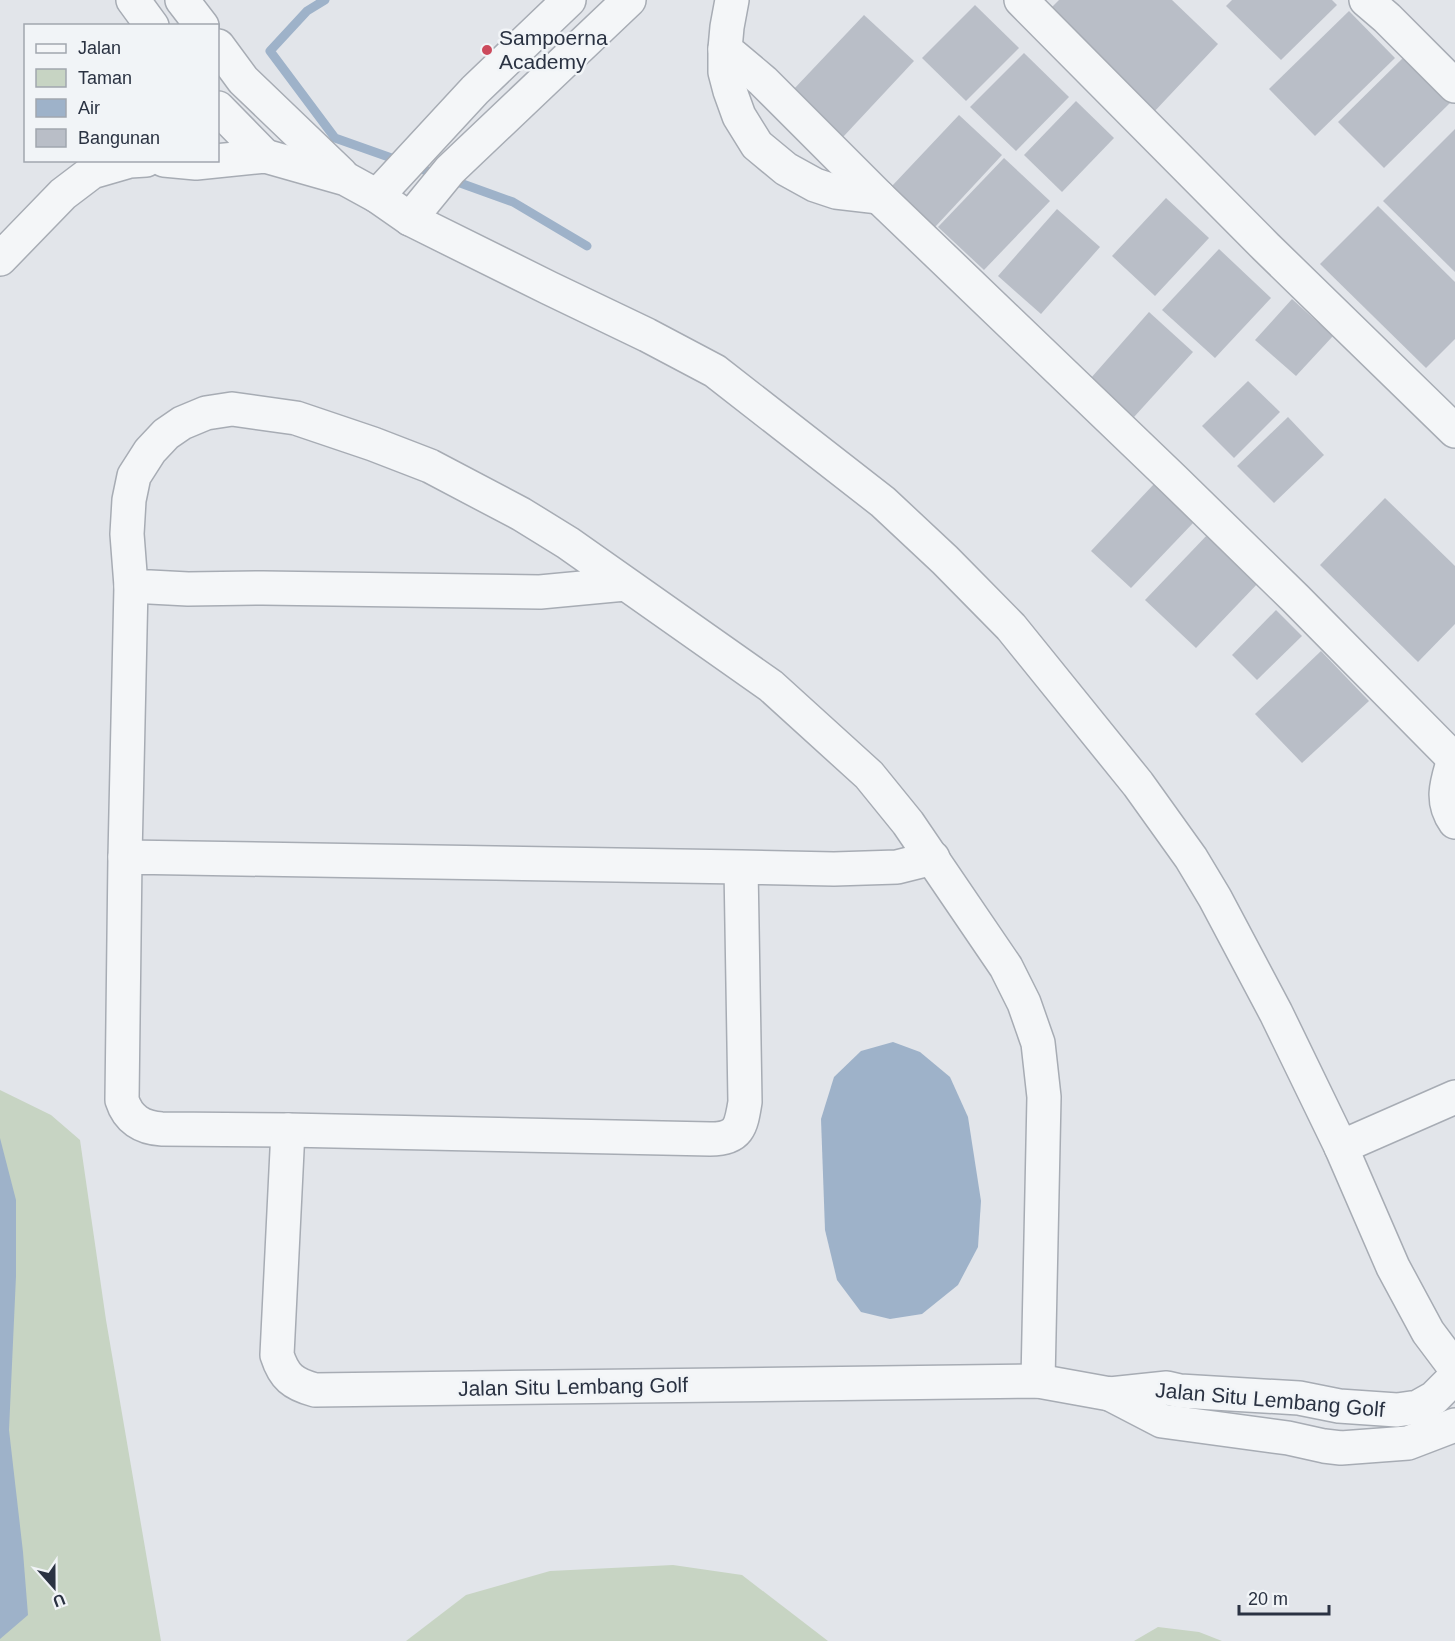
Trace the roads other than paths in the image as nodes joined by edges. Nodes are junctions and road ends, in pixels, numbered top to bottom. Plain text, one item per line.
1 (133, 0) edge
2 (182, 0) edge
3 (569, 0) edge
4 (628, 0) edge
5 (732, 0) edge
6 (1021, 0) edge
7 (1366, 0) edge
8 (151, 24) edge
9 (200, 24) edge
10 (219, 47) edge
11 (725, 49) junction
12 (1455, 86) edge
13 (219, 109) edge
14 (266, 156) junction
15 (219, 161) edge
16 (126, 162) edge
17 (185, 162) edge
18 (206, 162) edge
19 (346, 178) junction
20 (377, 196) junction
21 (879, 197) junction
22 (410, 219) junction
23 (0, 260) edge
24 (1455, 432) edge
25 (625, 584) junction
26 (131, 586) junction
27 (1455, 760) edge
28 (1455, 822) edge
29 (125, 857) junction
30 (933, 858) junction
31 (741, 867) junction
32 (1455, 1097) edge
33 (288, 1130) junction
34 (1341, 1147) junction
35 (1455, 1368) edge
36 (1455, 1377) edge
37 (1038, 1381) junction
38 (1110, 1394) junction
39 (1299, 1398) junction
40 (1455, 1425) edge
41 (1288, 1438) junction

1 - 8 street
2 - 9 street
3 - 20 street
4 - 22 street
5 - 11 street
6 - 24 street
7 - 12 street
10 - 19 street
11 - 21 street
11 - 21 street
13 - 14 street
14 - 15 street
14 - 19 street
16 - 23 street
17 - 18 street
19 - 20 street
20 - 22 street
21 - 27 street
22 - 34 street
25 - 26 street
25 - 26 street
25 - 30 street
26 - 29 street
27 - 28 street
29 - 31 street
29 - 33 street
30 - 31 street
30 - 37 street
31 - 33 street
32 - 34 street
33 - 37 street, Jalan Situ Lembang Golf
34 - 35 street
36 - 39 street, Jalan Situ Lembang Golf
37 - 38 street, Jalan Situ Lembang Golf
38 - 39 street, Jalan Situ Lembang Golf
38 - 41 street, Jalan Situ Lembang Golf
39 - 41 street
40 - 41 street, Jalan Situ Lembang Golf

